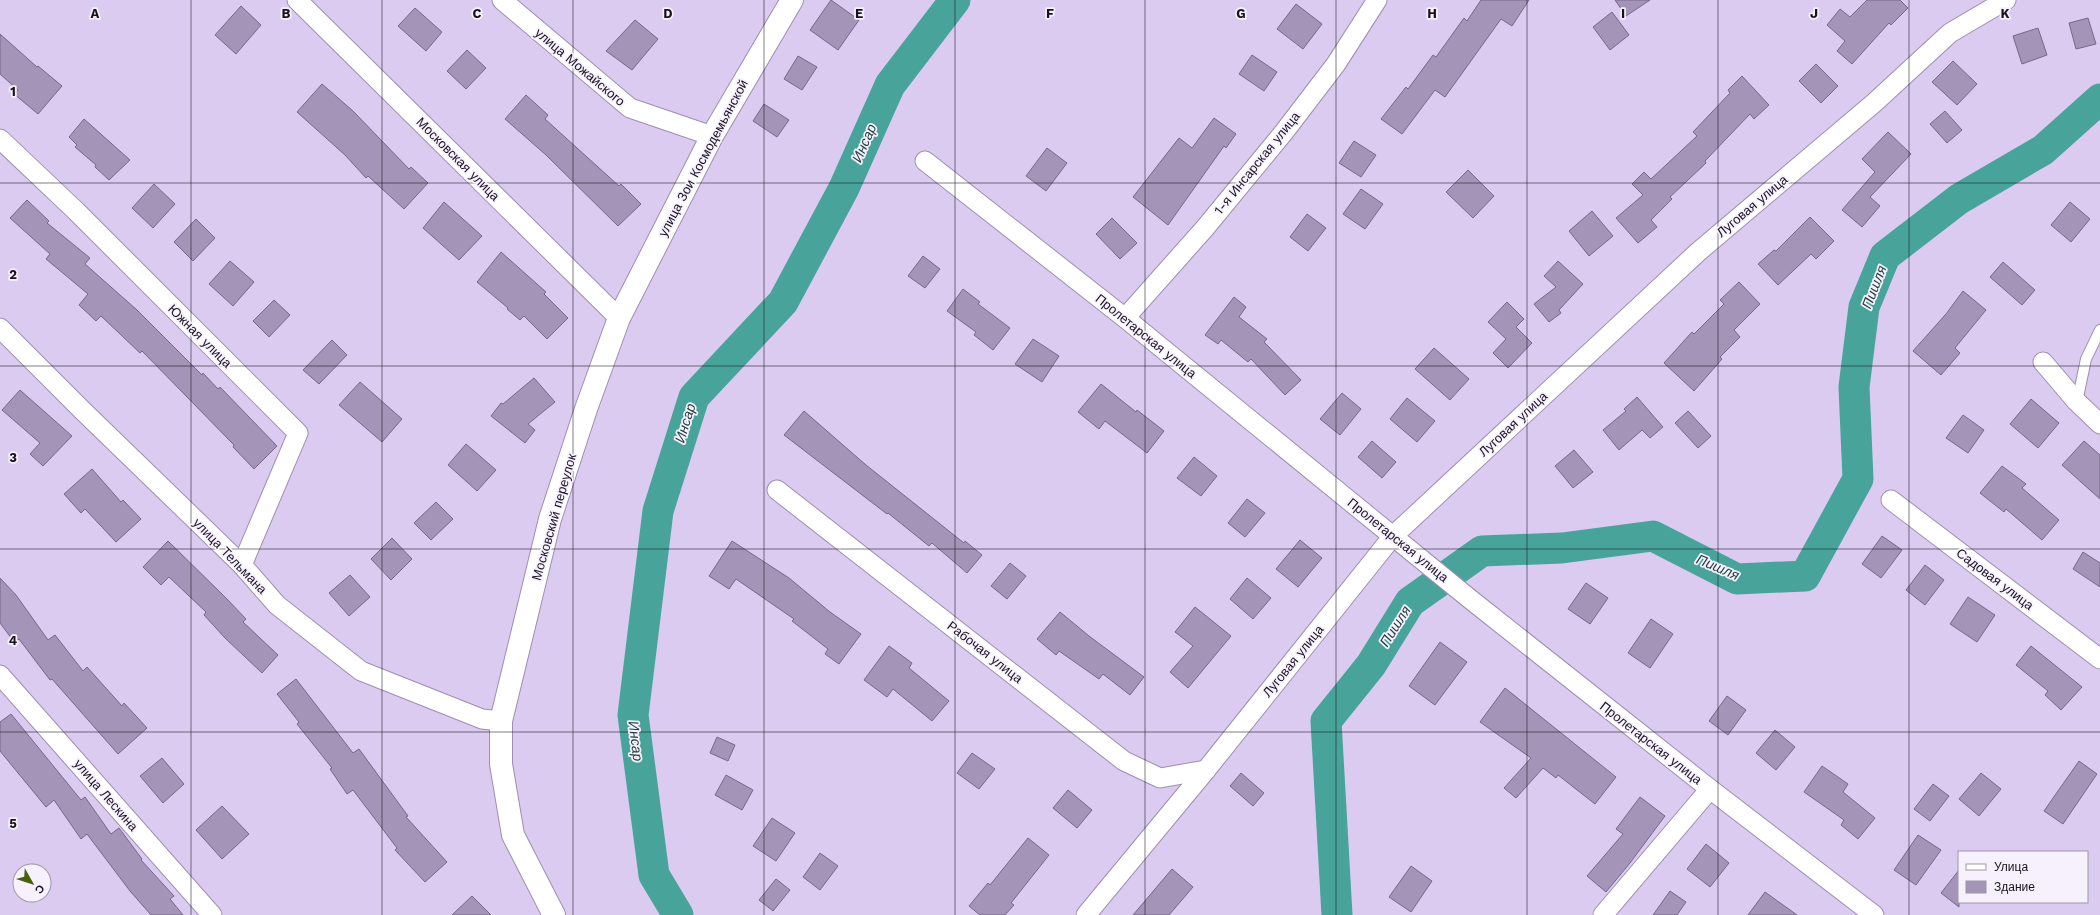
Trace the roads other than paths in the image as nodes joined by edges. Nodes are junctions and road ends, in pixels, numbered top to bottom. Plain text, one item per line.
1 (297, 0) edge
2 (502, 0) edge
3 (792, 0) edge
4 (1377, 0) edge
5 (2006, 0) edge
6 (712, 136) junction
7 (0, 138) edge
8 (925, 161) dead end
9 (619, 318) junction
10 (1126, 318) junction
11 (0, 328) edge
12 (2100, 330) edge
13 (2043, 362) dead end
14 (2077, 402) junction
15 (2100, 424) edge
16 (777, 490) dead end
17 (1891, 500) dead end
18 (1393, 536) junction
19 (242, 565) junction
20 (2100, 659) edge
21 (0, 675) edge
22 (501, 721) junction
23 (1206, 770) junction
24 (1710, 789) junction
25 (212, 915) edge
26 (554, 915) edge
27 (1086, 915) edge
28 (1603, 915) edge
29 (1874, 915) edge

1 - 9 street, Московская улица
2 - 6 street, улица Можайского
3 - 6 street, улица Зои Космодемьянской
4 - 10 street, 1-я Инсарская улица
5 - 18 street, Луговая улица
6 - 9 street, улица Зои Космодемьянской
7 - 19 street, Южная улица
8 - 10 street, Пролетарская улица
9 - 22 street, Московский переулок
10 - 18 street, Пролетарская улица
11 - 19 street, улица Тельмана
12 - 14 lane
13 - 14 street
14 - 15 street
16 - 23 street, Рабочая улица
17 - 20 street, Садовая улица
18 - 23 street, Луговая улица
18 - 24 street, Пролетарская улица
19 - 22 street, улица Тельмана
21 - 25 street, улица Лескина
22 - 26 street, Московский переулок
23 - 27 street, Луговая улица
24 - 28 street
24 - 29 street, Пролетарская улица

